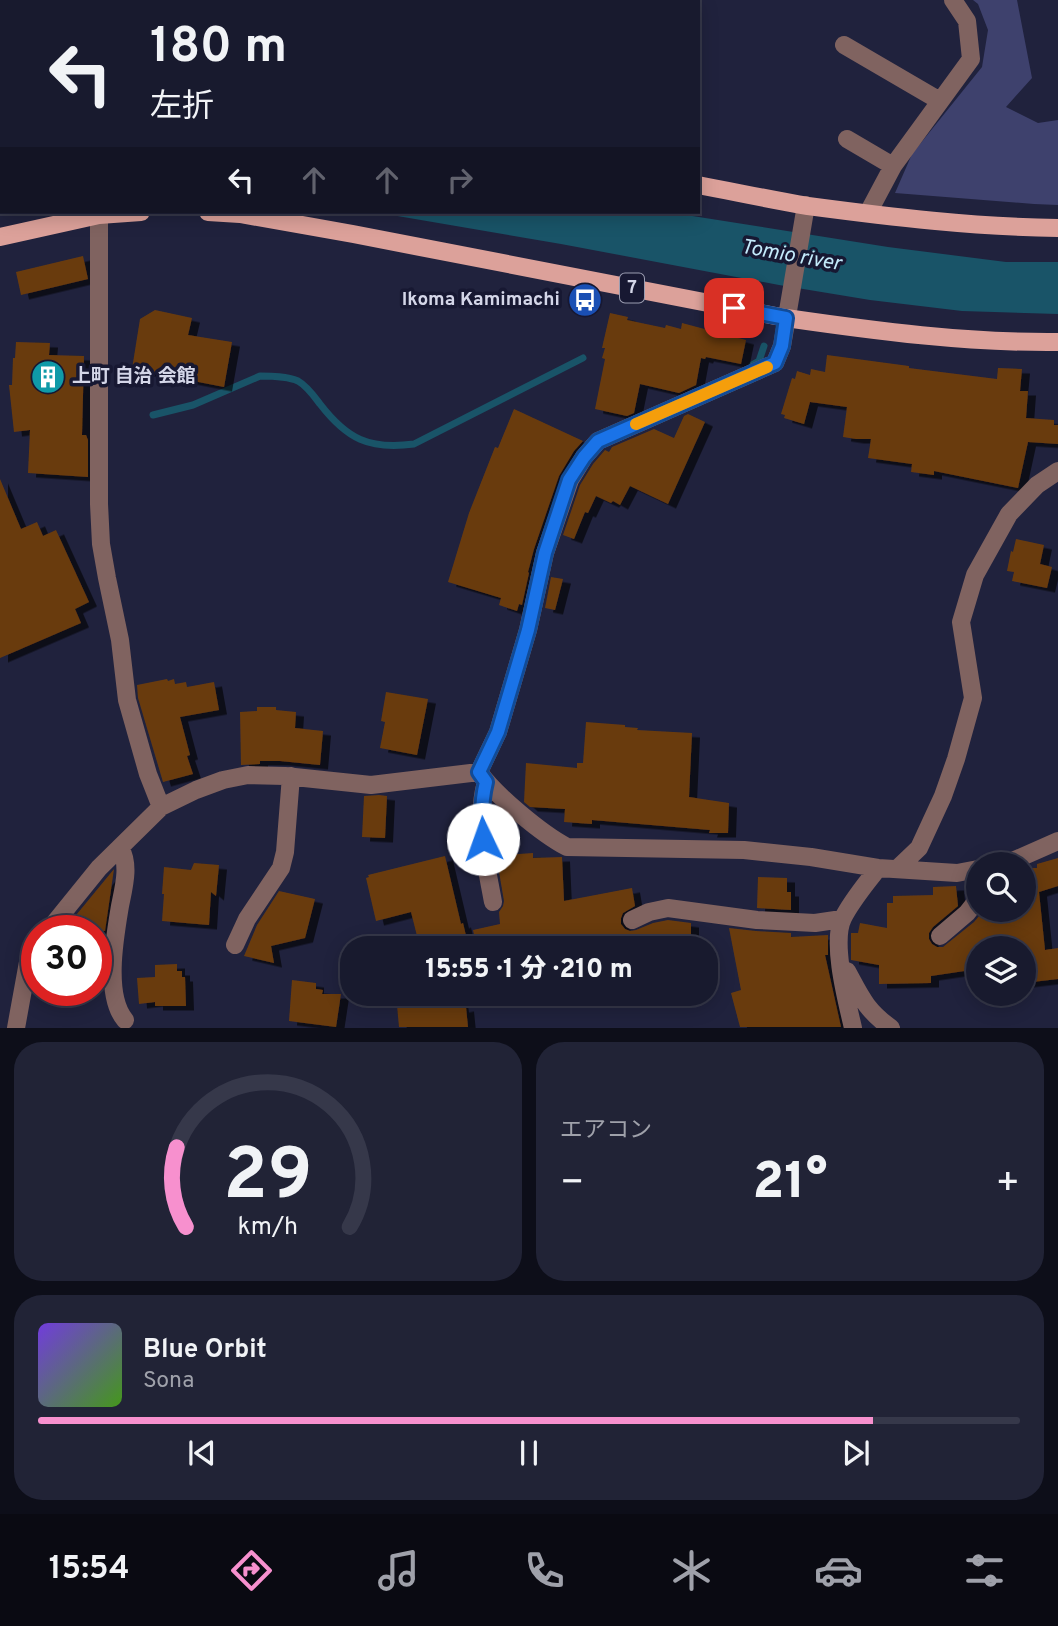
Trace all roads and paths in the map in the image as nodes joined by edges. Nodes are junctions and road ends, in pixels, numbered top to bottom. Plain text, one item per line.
1 (953, 0) edge
2 (844, 45) dead end
3 (940, 101) junction
4 (847, 139) dead end
5 (893, 166) junction
6 (700, 185) edge
7 (806, 205) junction
8 (868, 213) junction
9 (111, 214) edge
10 (240, 214) edge
11 (99, 215) junction
12 (1058, 228) edge
13 (0, 237) edge
14 (786, 318) junction
15 (1058, 342) edge
16 (1058, 471) edge
17 (291, 776) junction
18 (482, 777) junction
19 (162, 807) junction
20 (1058, 841) edge
21 (120, 847) junction
22 (1033, 852) edge
23 (878, 868) junction
24 (898, 868) junction
25 (966, 871) edge
26 (493, 902) dead end
27 (966, 914) edge
28 (61, 915) edge
29 (842, 919) junction
30 (632, 920) dead end
31 (940, 936) dead end
32 (235, 944) dead end
33 (841, 961) junction
34 (21, 1000) edge
35 (125, 1020) dead end
36 (16, 1027) edge
37 (853, 1027) edge
38 (891, 1027) edge

1 - 3 street
2 - 3 street
3 - 5 street
4 - 5 street
5 - 8 street
6 - 7 main road
7 - 8 main road
7 - 14 street
8 - 12 main road
9 - 11 main road
10 - 14 main road, 7
11 - 13 main road
11 - 19 street
14 - 15 main road, 7
14 - 18 street
16 - 24 street
17 - 18 street
17 - 19 street
17 - 32 street
18 - 23 street
18 - 26 street
19 - 21 street
20 - 22 street
21 - 28 street
21 - 35 street
23 - 24 street
23 - 29 street
24 - 25 street
27 - 31 street
29 - 30 street
29 - 33 street
33 - 37 street
33 - 38 street
34 - 36 street

